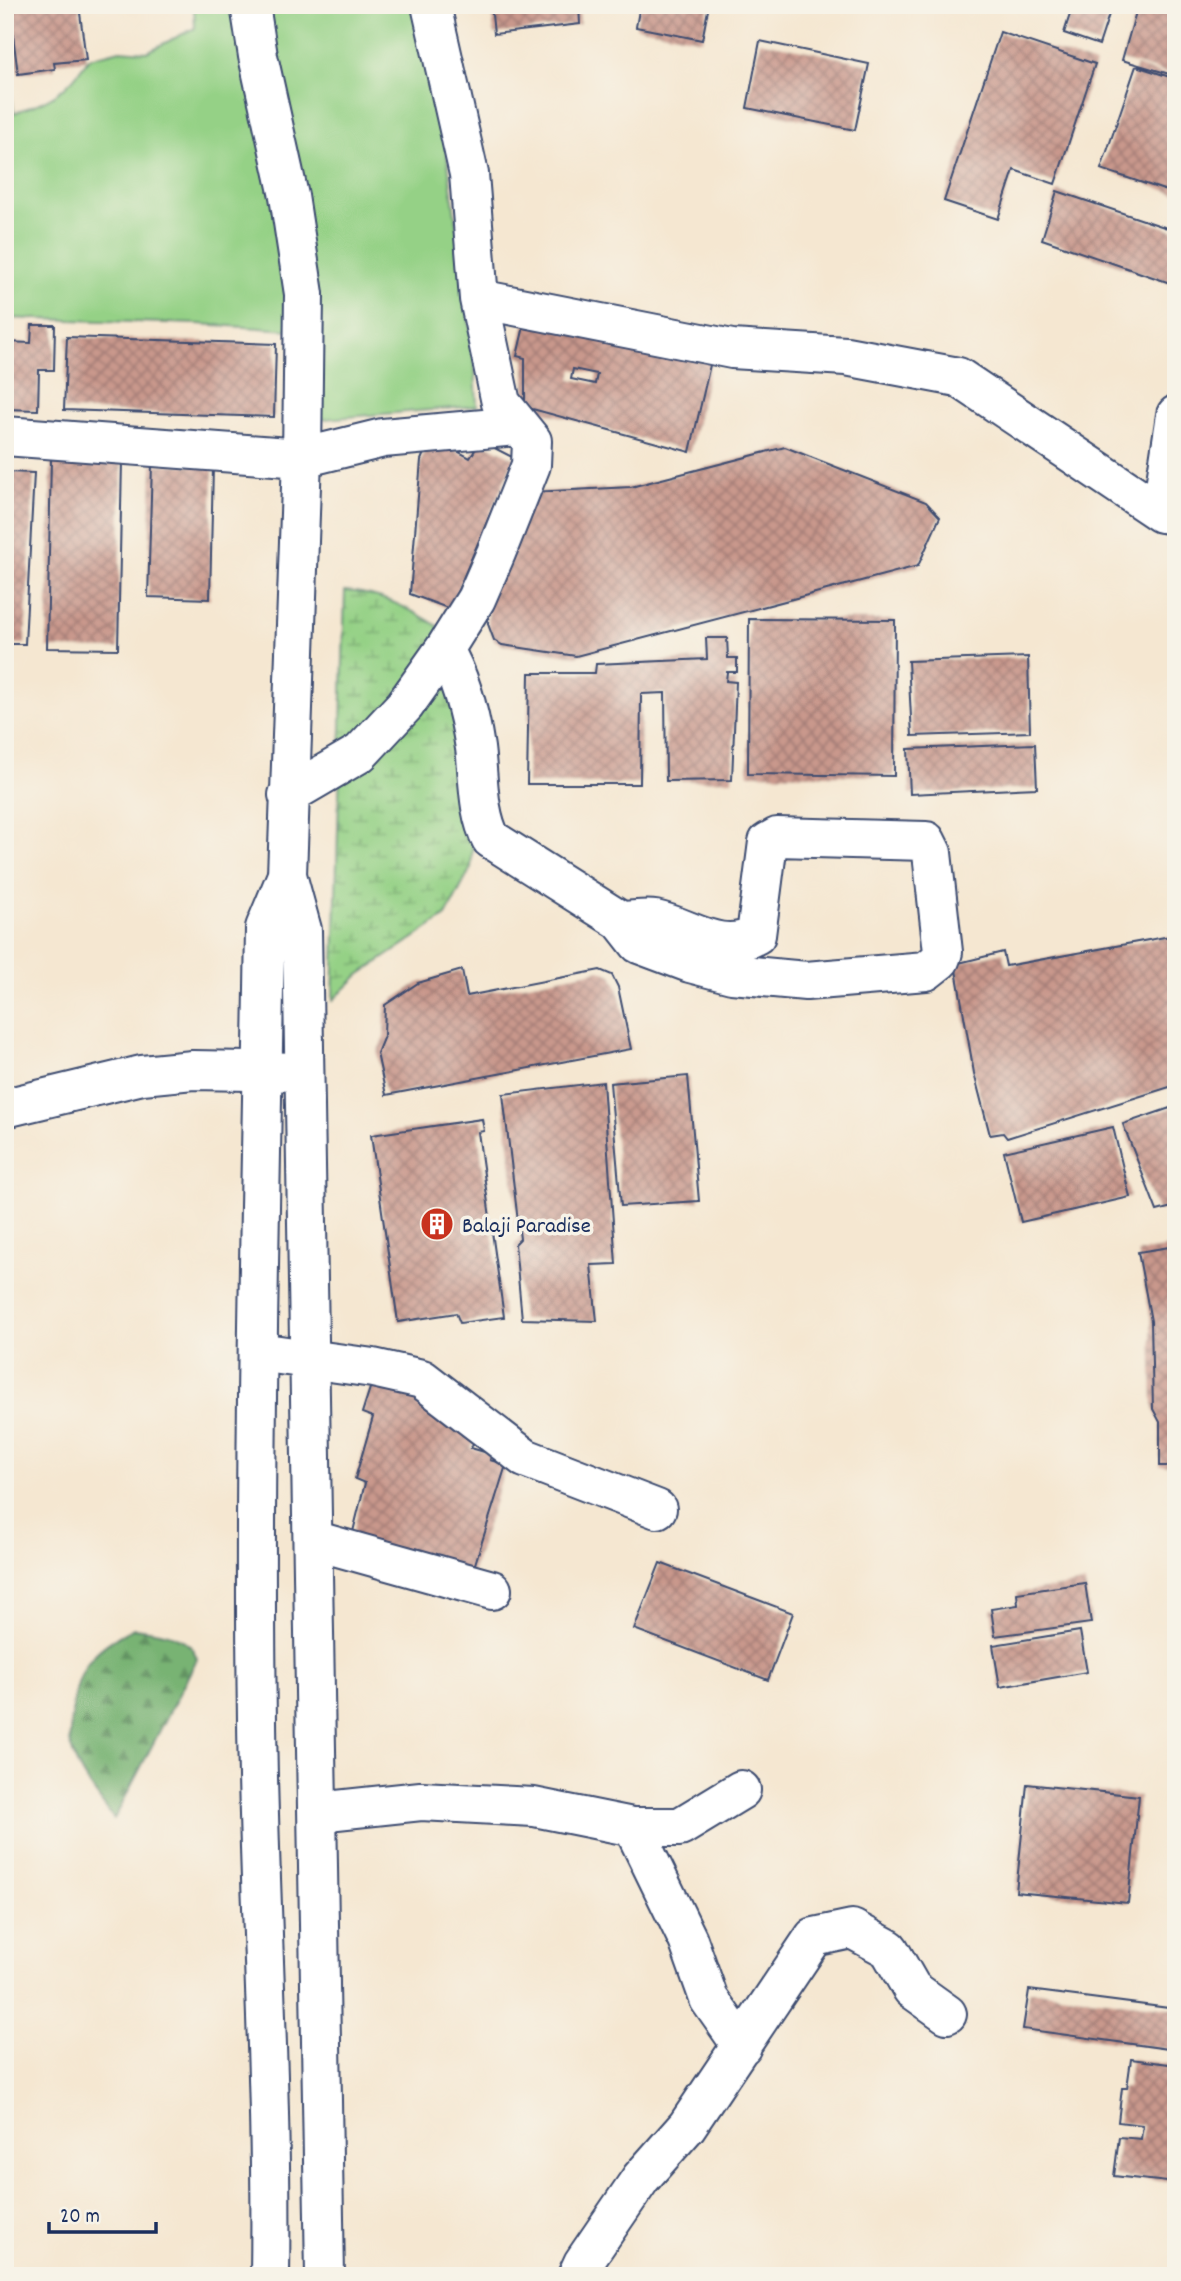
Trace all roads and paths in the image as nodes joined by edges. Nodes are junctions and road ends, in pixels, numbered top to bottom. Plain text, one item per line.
1 (250, 5) edge
2 (431, 5) edge
3 (479, 299) junction
4 (1176, 415) edge
5 (518, 426) junction
6 (5, 436) edge
7 (302, 458) junction
8 (1169, 514) edge
9 (444, 650) junction
10 (288, 795) junction
11 (287, 876) junction
12 (621, 921) junction
13 (263, 1072) junction
14 (304, 1072) junction
15 (5, 1108) edge
16 (258, 1352) junction
17 (308, 1359) junction
18 (657, 1509) dead end
19 (313, 1540) junction
20 (492, 1590) dead end
21 (741, 1790) dead end
22 (318, 1812) junction
23 (633, 1827) junction
24 (947, 2014) dead end
25 (742, 2046) junction
26 (271, 2224) junction
27 (326, 2226) junction
28 (270, 2276) edge
29 (325, 2276) edge
30 (578, 2276) edge

1 - 7 street
2 - 3 street
3 - 5 street
3 - 8 street
4 - 8 street
5 - 7 street
5 - 9 street
6 - 7 street
7 - 10 street
9 - 10 street
9 - 12 street
10 - 11 street
11 - 13 street
11 - 14 street
12 - 12 street
13 - 14 street
13 - 15 street
13 - 16 street
14 - 17 street
16 - 17 street
16 - 26 street
17 - 18 street
17 - 19 street
19 - 20 street
19 - 22 street
21 - 23 street
22 - 23 street
22 - 27 street
23 - 25 street
24 - 25 street
25 - 30 street
26 - 27 street
26 - 28 street
27 - 29 street

